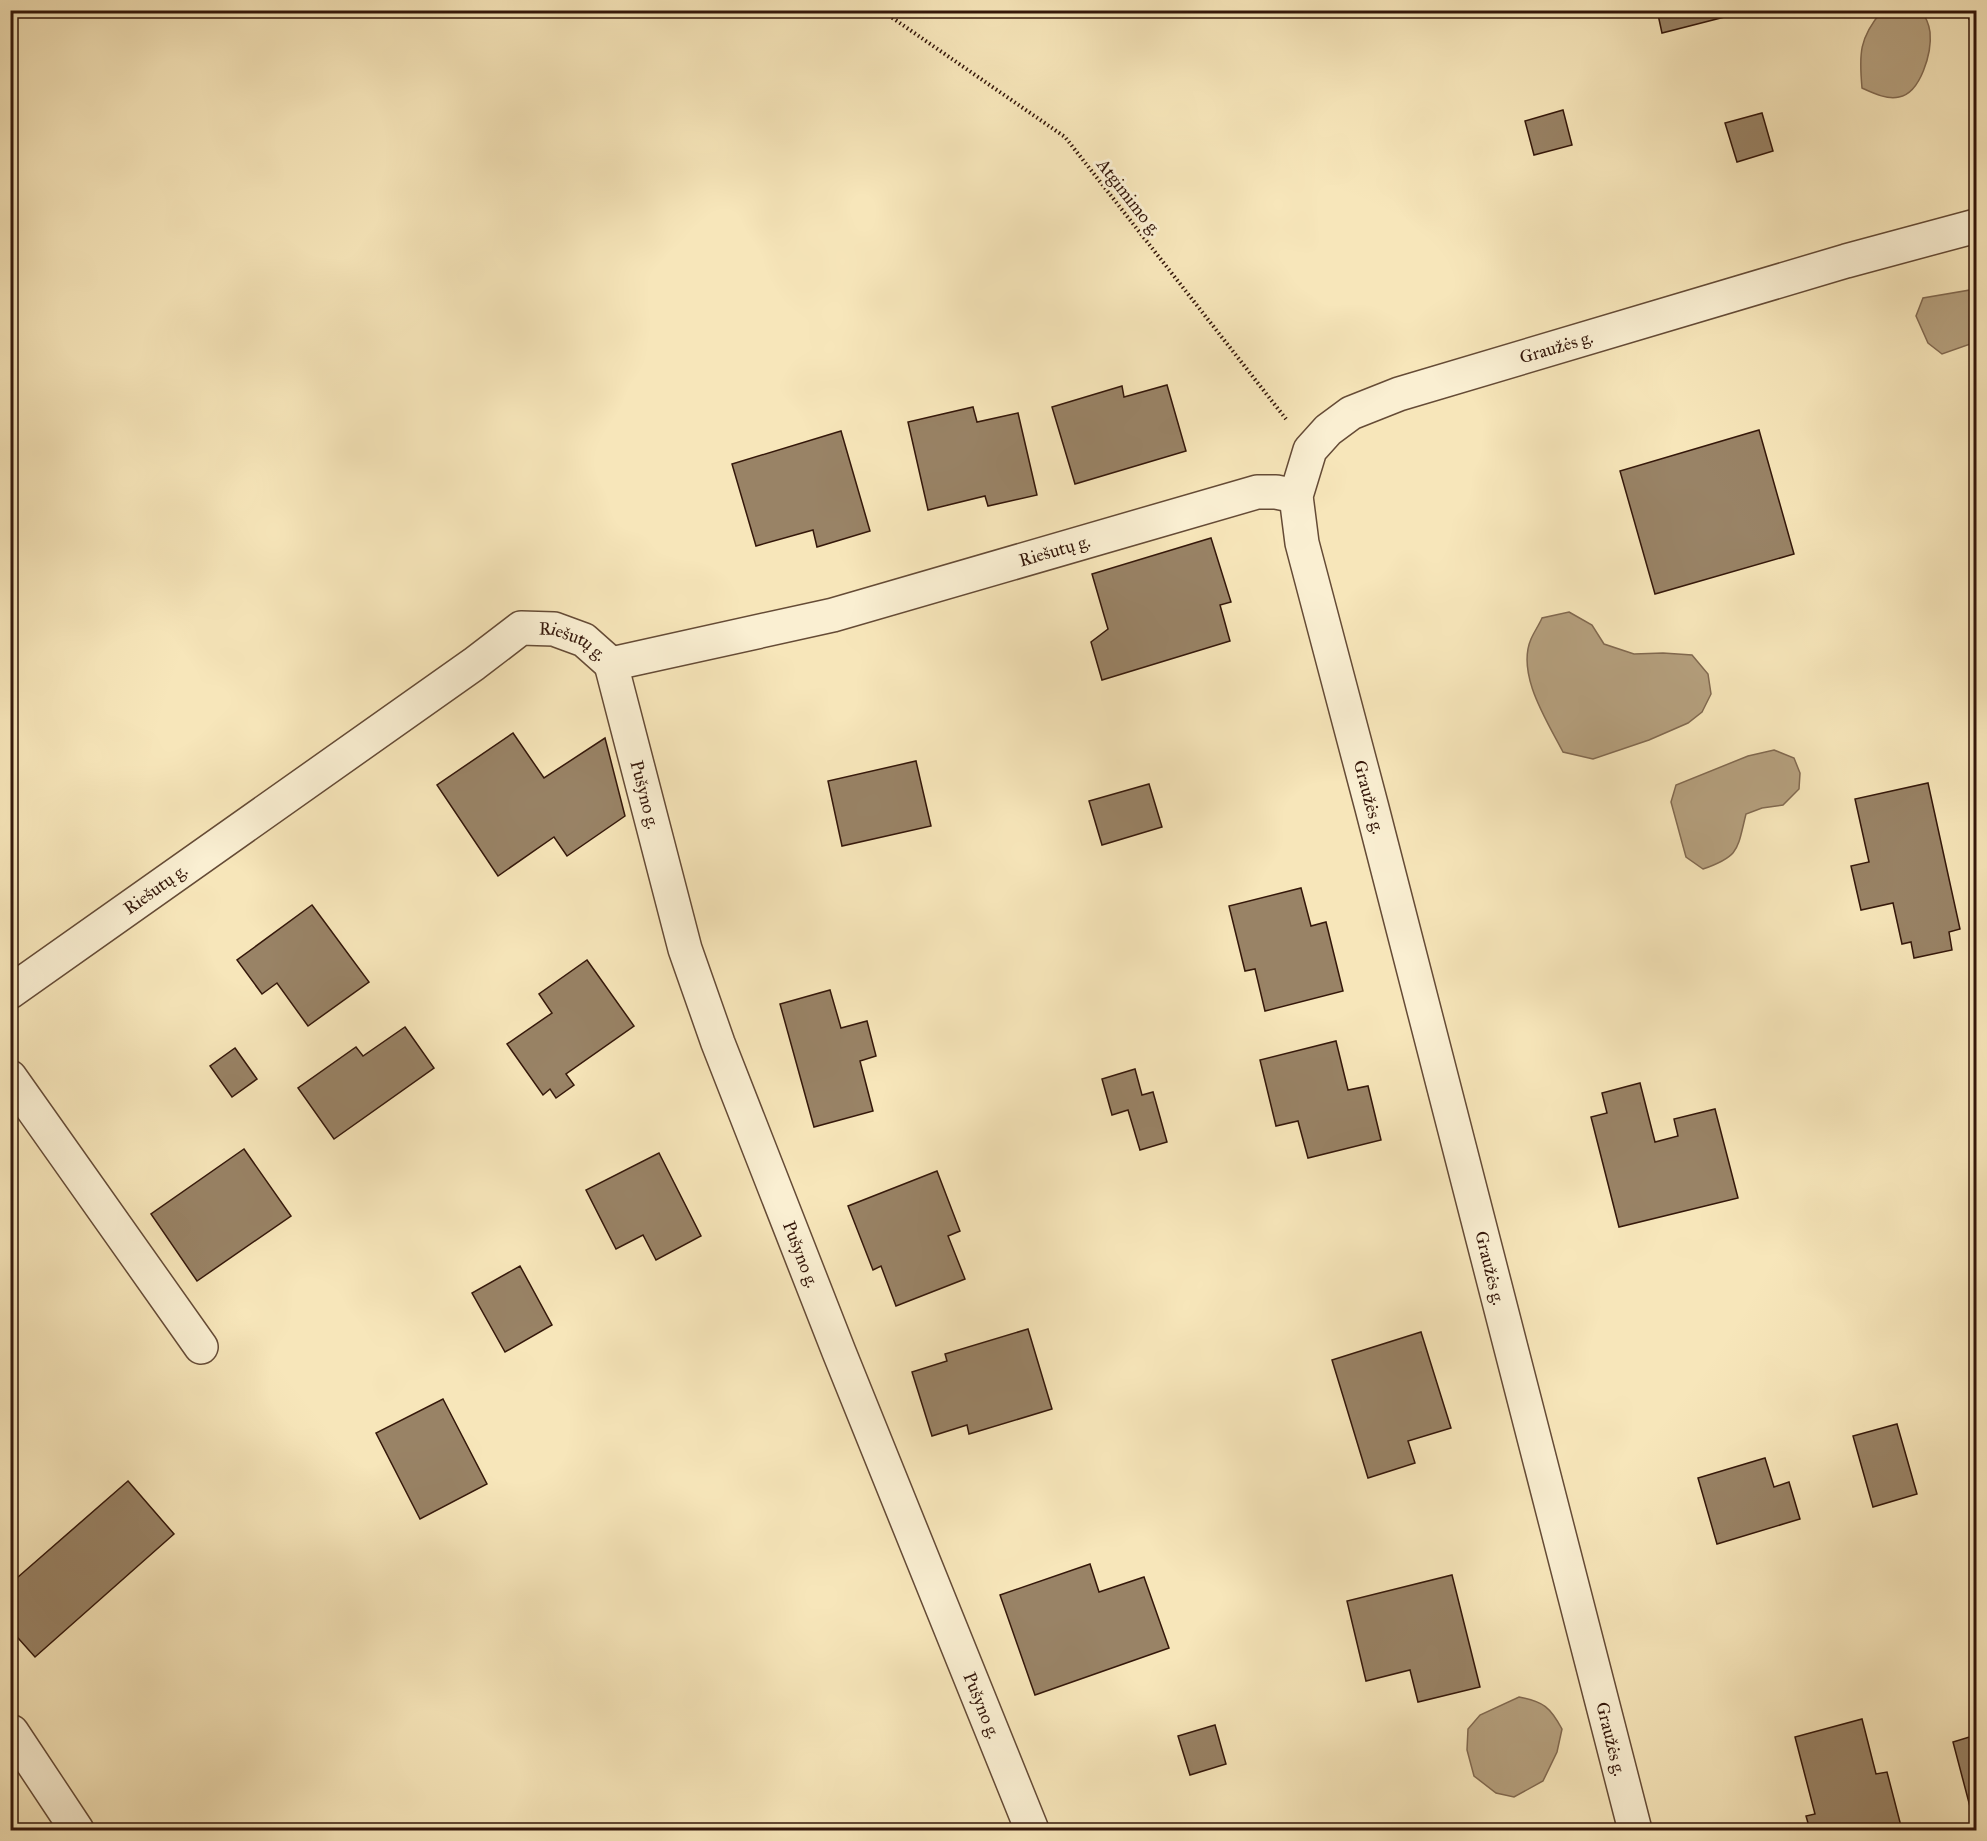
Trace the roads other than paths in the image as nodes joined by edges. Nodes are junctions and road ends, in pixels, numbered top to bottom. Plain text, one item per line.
1 (1977, 226) edge
2 (1296, 496) junction
3 (610, 664) junction
4 (10, 992) edge
5 (10, 1077) edge
6 (201, 1347) dead end
7 (12, 1732) edge
8 (77, 1830) edge
9 (1032, 1830) edge
10 (1635, 1830) edge

1 - 2 street, Graužės g.
2 - 3 street, Riešutų g.
2 - 10 street, Graužės g.
3 - 4 street, Riešutų g.
3 - 9 street, Pušyno g.
5 - 6 street
7 - 8 street

